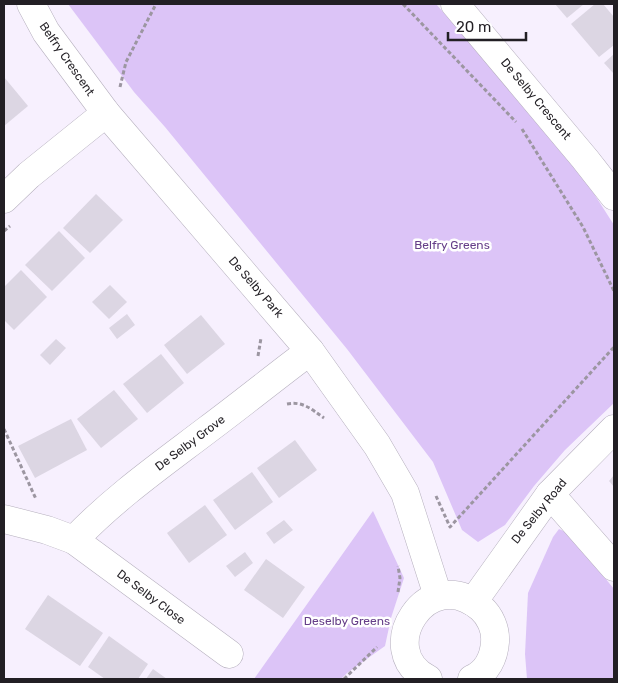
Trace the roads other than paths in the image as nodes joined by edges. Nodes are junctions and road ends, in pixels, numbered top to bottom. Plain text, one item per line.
1 (30, 4) edge
2 (455, 4) edge
3 (106, 113) junction
4 (614, 196) edge
5 (4, 199) edge
6 (310, 351) junction
7 (614, 428) edge
8 (550, 494) junction
9 (4, 519) edge
10 (74, 540) junction
11 (614, 567) edge
12 (438, 596) junction
13 (473, 602) junction
14 (229, 654) dead end
15 (411, 675) edge
16 (475, 679) edge

1 - 3 street, Belfry Crescent
2 - 4 street, De Selby Crescent
3 - 5 street
3 - 6 street, De Selby Park
6 - 10 street, De Selby Grove
6 - 12 street, De Selby Park
7 - 8 street, De Selby Road
8 - 11 street
8 - 13 street, De Selby Road
9 - 10 street, De Selby Close
10 - 14 street, De Selby Close
12 - 13 street
12 - 15 street
13 - 16 street

